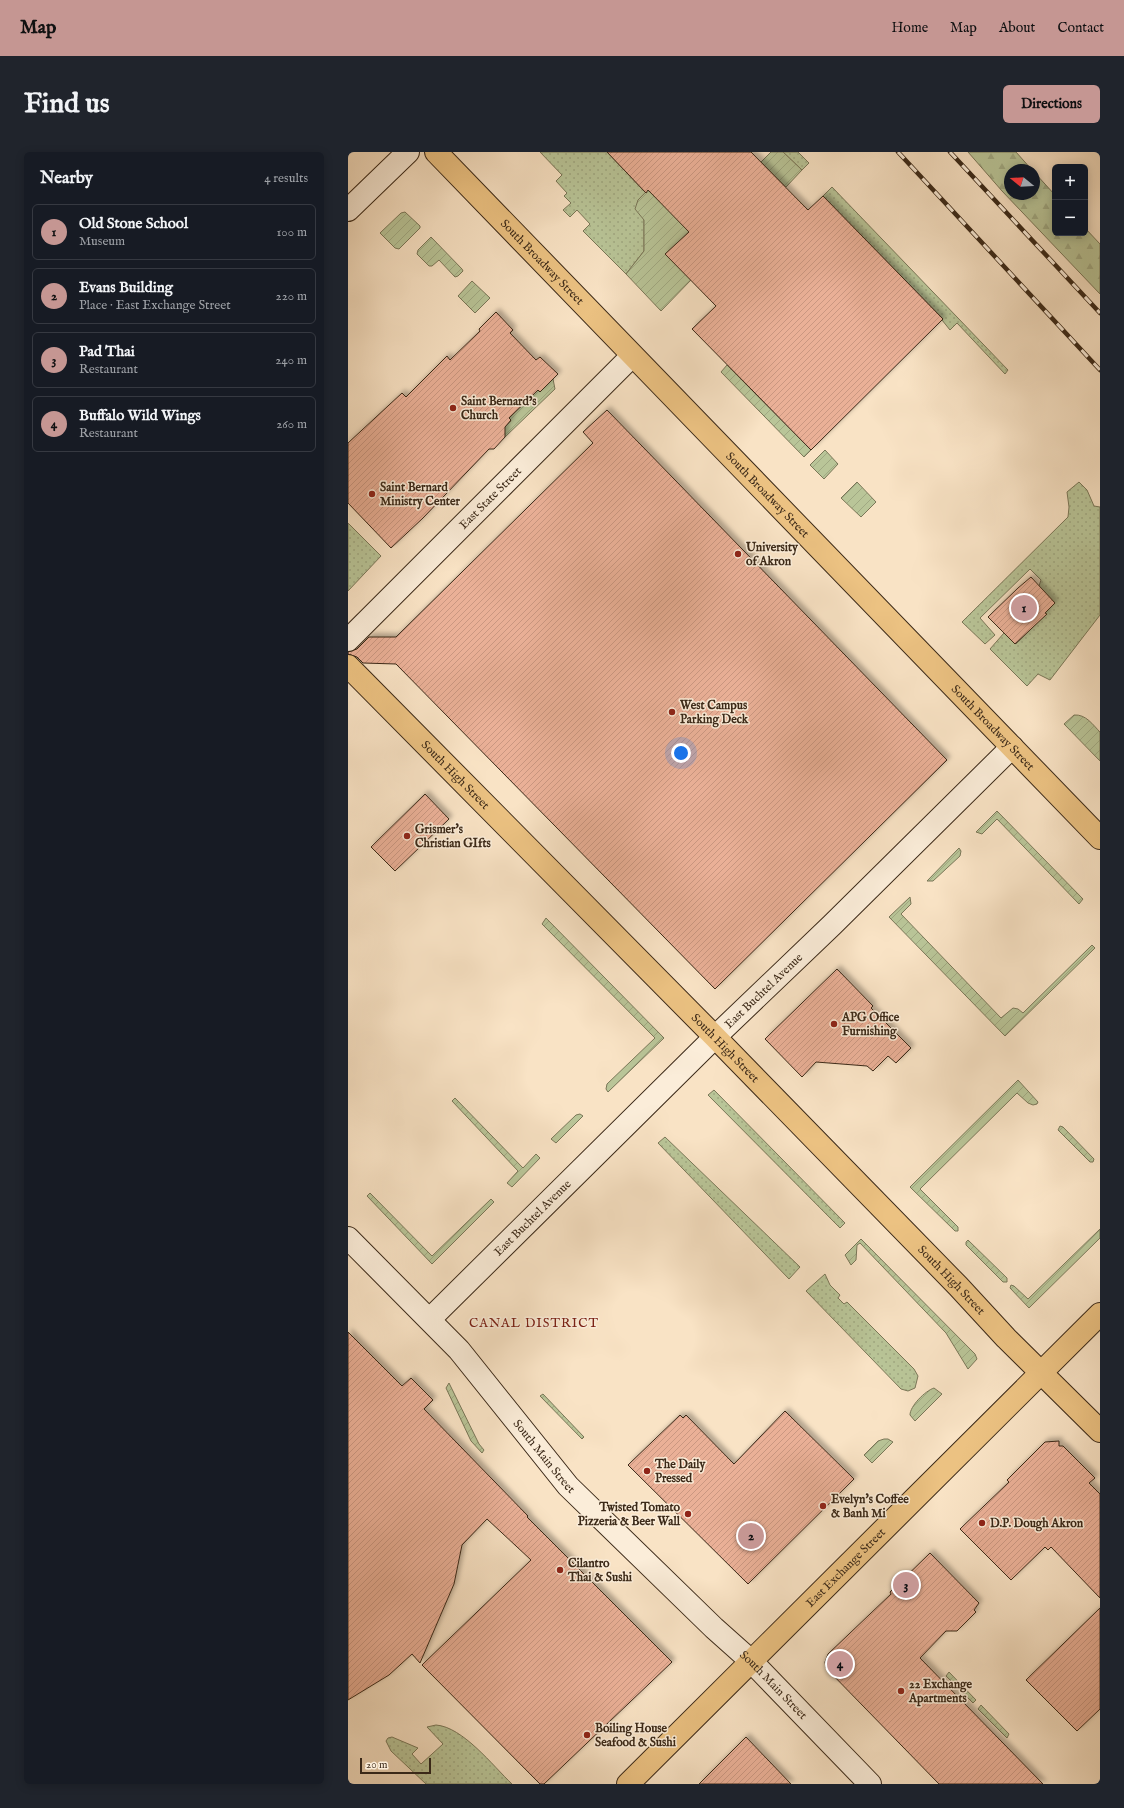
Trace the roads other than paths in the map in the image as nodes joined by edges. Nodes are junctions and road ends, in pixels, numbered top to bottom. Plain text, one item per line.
1 (408, 152) edge
2 (436, 152) edge
3 (348, 210) edge
4 (632, 356) junction
5 (348, 640) edge
6 (348, 666) edge
7 (1012, 747) junction
8 (1100, 838) edge
9 (715, 1037) junction
10 (348, 1238) edge
11 (1100, 1314) edge
12 (430, 1320) junction
13 (1042, 1373) junction
14 (1100, 1431) edge
15 (751, 1661) junction
16 (628, 1784) edge
17 (870, 1784) edge

1 - 3 street
2 - 4 main road, South Broadway Street
4 - 5 street, East State Street
4 - 7 main road, South Broadway Street
6 - 9 main road, South High Street
7 - 8 main road, South Broadway Street
7 - 9 street, East Buchtel Avenue
9 - 12 street, East Buchtel Avenue
9 - 13 main road, South High Street
10 - 12 street, South Main Street
11 - 13 main road, East Exchange Street
12 - 15 street, South Main Street
13 - 14 main road, South High Street
13 - 15 main road, East Exchange Street
15 - 16 main road, East Exchange Street
15 - 17 street, South Main Street

